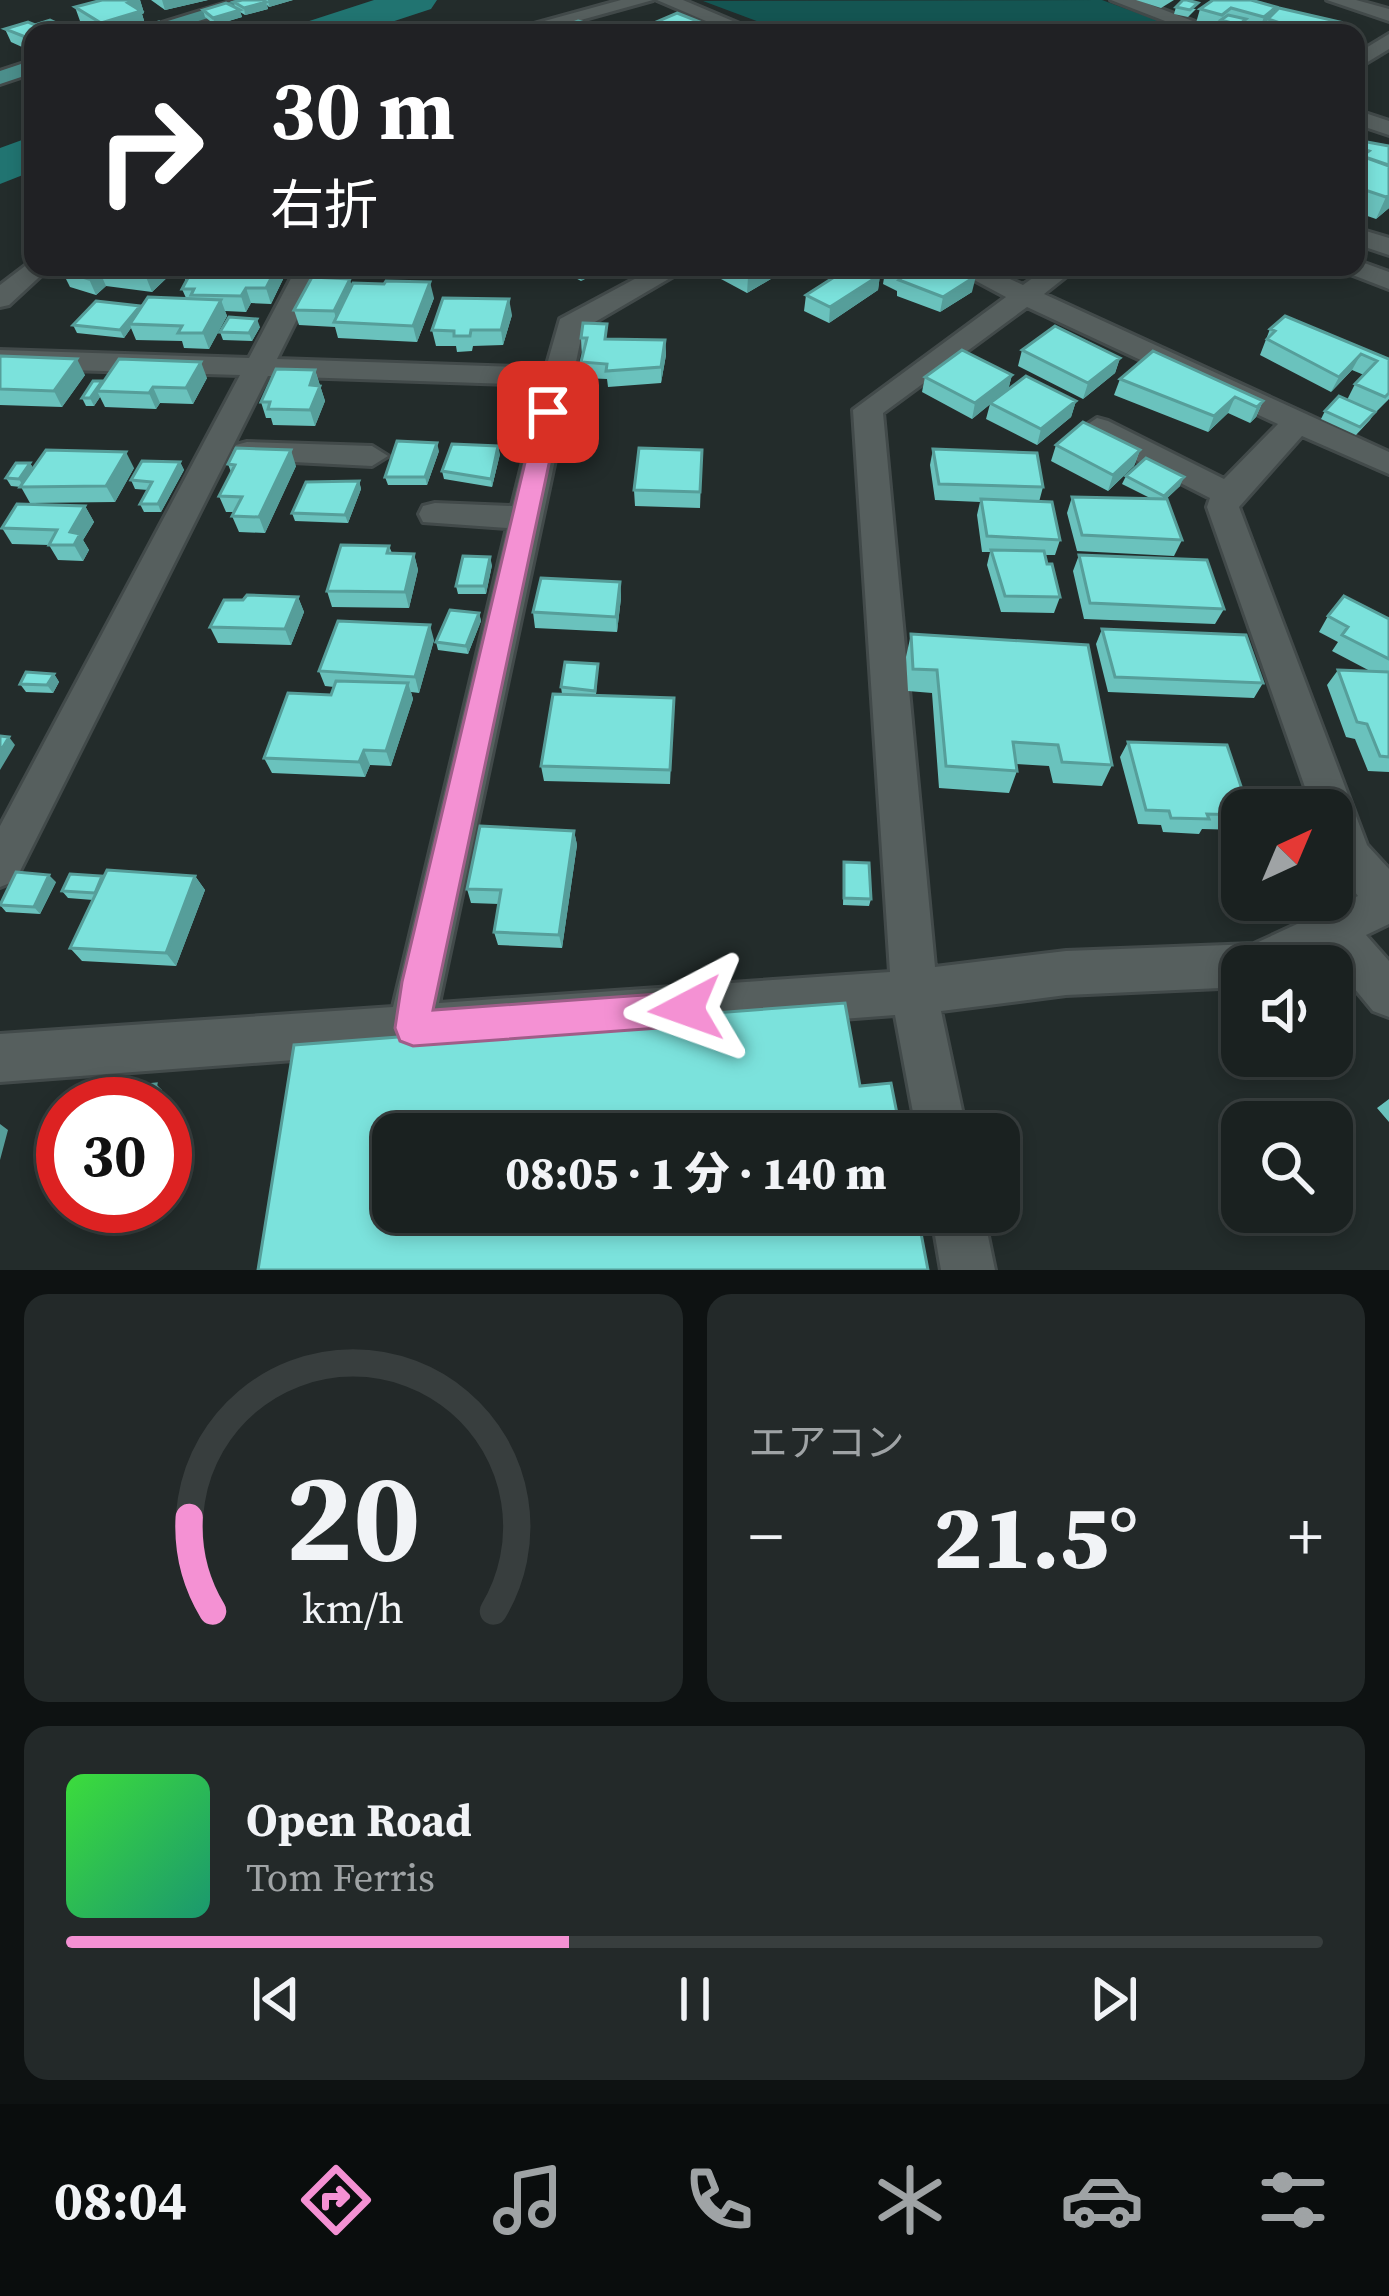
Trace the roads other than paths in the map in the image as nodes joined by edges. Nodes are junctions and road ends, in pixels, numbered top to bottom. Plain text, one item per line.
1 (257, 0) edge
2 (644, 0) edge
3 (666, 0) edge
4 (1120, 0) edge
5 (1336, 0) edge
6 (1389, 15) edge
7 (171, 24) edge
8 (547, 24) edge
9 (728, 24) edge
10 (1188, 24) edge
11 (27, 276) edge
12 (305, 276) edge
13 (660, 276) edge
14 (982, 276) edge
15 (1053, 276) edge
16 (1025, 296) junction
17 (0, 299) edge
18 (0, 358) edge
19 (256, 368) junction
20 (556, 377) junction
21 (1084, 422) edge
22 (1298, 422) junction
23 (213, 451) junction
24 (372, 456) dead end
25 (1389, 464) edge
26 (1228, 494) junction
27 (435, 514) dead end
28 (525, 518) junction
29 (0, 868) edge
30 (1389, 901) edge
31 (1332, 928) junction
32 (914, 992) junction
33 (1389, 995) edge
34 (413, 1028) junction
35 (0, 1058) edge
36 (938, 1113) edge
37 (961, 1233) edge
38 (968, 1270) edge

1 - 7 main road
2 - 8 street
3 - 9 street
4 - 10 street
5 - 6 street
11 - 17 street
12 - 19 street
13 - 20 street
14 - 16 street
15 - 16 street
16 - 22 street
16 - 32 street
18 - 19 street
19 - 20 street
19 - 23 street
20 - 28 street
21 - 26 street
22 - 25 street
22 - 26 street
23 - 24 street
23 - 29 street
26 - 30 street
27 - 28 street
28 - 34 street
30 - 31 street
31 - 32 street
31 - 33 street
32 - 34 street
32 - 36 street
34 - 35 street
37 - 38 street

